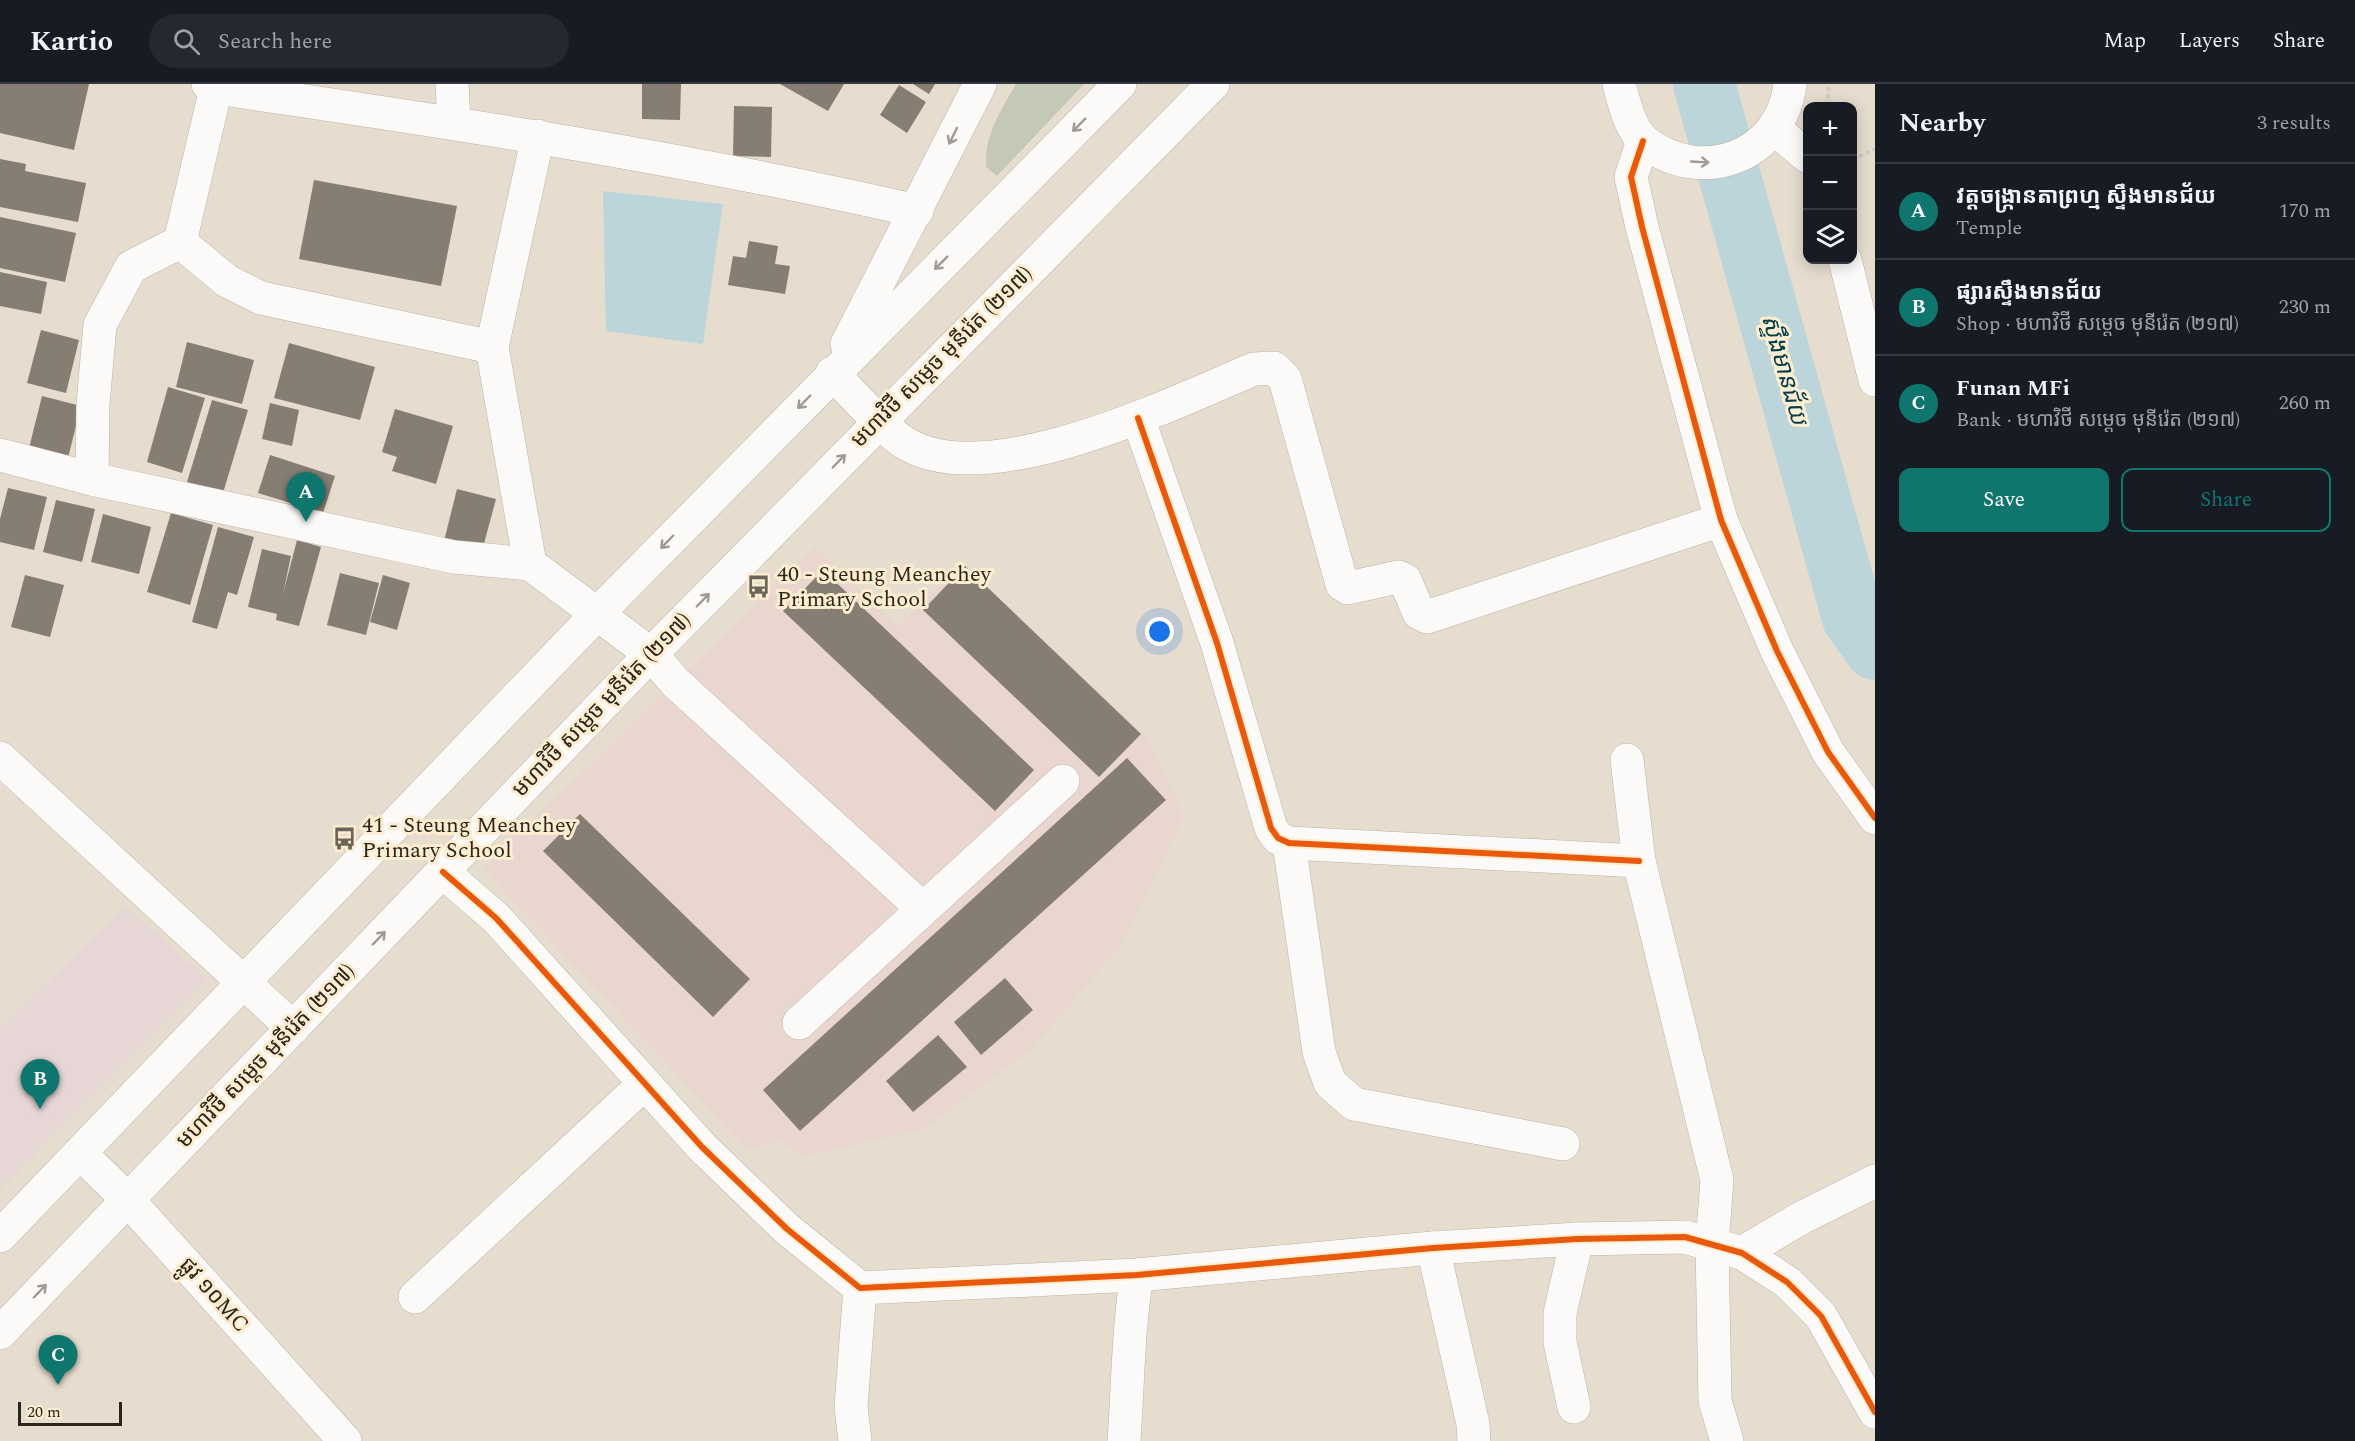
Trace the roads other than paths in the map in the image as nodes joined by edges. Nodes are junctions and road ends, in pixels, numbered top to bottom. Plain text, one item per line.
1 (452, 84) edge
2 (980, 84) edge
3 (1120, 84) edge
4 (1213, 84) edge
5 (1619, 84) edge
6 (1790, 84) edge
7 (212, 86) edge
8 (454, 122) junction
9 (1774, 130) junction
10 (537, 136) junction
11 (1645, 142) junction
12 (1807, 156) edge
13 (917, 211) junction
14 (180, 242) junction
15 (1846, 264) edge
16 (492, 347) junction
17 (832, 374) junction
18 (1875, 380) edge
19 (1138, 418) junction
20 (879, 419) junction
21 (0, 455) edge
22 (92, 479) junction
23 (1721, 520) junction
24 (530, 564) junction
25 (598, 613) junction
26 (651, 654) junction
27 (0, 758) edge
28 (1627, 760) dead end
29 (1063, 781) dead end
30 (1875, 818) edge
31 (1289, 843) junction
32 (1639, 861) junction
33 (442, 872) junction
34 (922, 909) junction
35 (244, 981) junction
36 (799, 1023) dead end
37 (293, 1028) junction
38 (644, 1084) junction
39 (1563, 1144) dead end
40 (80, 1153) junction
41 (1875, 1181) edge
42 (128, 1200) junction
43 (0, 1236) edge
44 (1577, 1239) junction
45 (1433, 1248) junction
46 (1727, 1249) junction
47 (1137, 1275) junction
48 (860, 1288) junction
49 (415, 1297) dead end
50 (0, 1333) edge
51 (1574, 1407) dead end
52 (1875, 1412) edge
53 (345, 1441) edge
54 (855, 1441) edge
55 (1124, 1441) edge
56 (1474, 1441) edge
57 (1727, 1441) edge

1 - 8 street
2 -> 13 street
3 -> 17 street
4 - 20 street, មហាវិថី សម្តេច មុនីរ៉េត (២១៧)
5 - 11 street
6 - 9 street
7 - 8 street
7 - 14 street
8 - 10 street
11 -> 9 street
9 - 12 street
10 - 13 street
10 - 16 street
11 - 23 street
13 - 17 street
14 - 16 street
14 - 22 street
15 - 18 street
16 - 24 street
17 - 20 street
17 -> 25 street
19 - 20 street
19 - 23 street
19 - 31 street
26 -> 20 street, មហាវិថី សម្តេច មុនីរ៉េត (២១៧)
21 - 22 street
22 - 24 street
23 - 30 street
24 - 25 street
25 - 26 street
25 - 35 street
26 - 33 street, មហាវិថី សម្តេច មុនីរ៉េត (២១៧)
26 - 34 street
27 - 35 street
28 - 32 street
29 - 34 street
31 - 32 street
31 - 39 street
32 - 46 street
37 -> 33 street, មហាវិថី សម្តេច មុនីរ៉េត (២១៧)
33 - 38 street
34 - 36 street
35 - 37 street
35 - 40 street
37 - 42 street, មហាវិថី សម្តេច មុនីរ៉េត (២១៧)
38 - 48 street
38 - 49 street
40 - 42 street, ផ្លូវ ១០MC
40 - 43 street
41 - 46 street
50 -> 42 street, មហាវិថី សម្តេច មុនីរ៉េត (២១៧)
42 - 53 street, ផ្លូវ ១០MC
44 - 45 street
44 - 46 street
44 - 51 street
45 - 47 street
45 - 56 street
46 - 52 street
46 - 57 street
47 - 48 street
47 - 55 street
48 - 54 street

